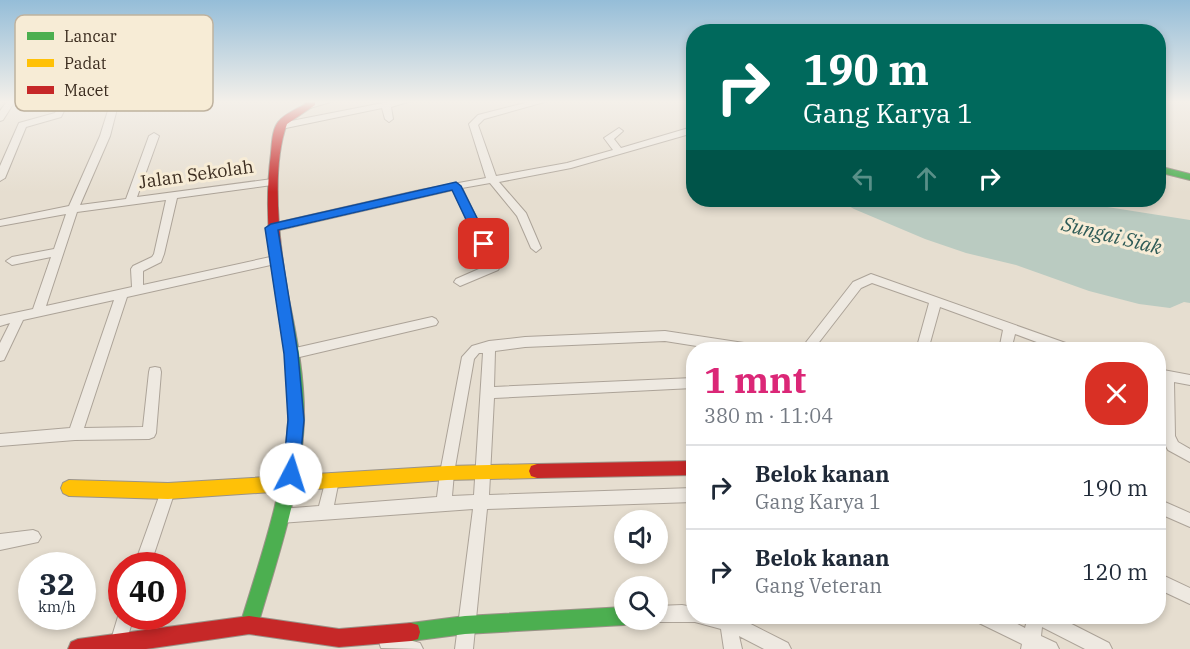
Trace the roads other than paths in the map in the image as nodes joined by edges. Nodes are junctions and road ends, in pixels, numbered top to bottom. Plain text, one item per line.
1 (19, 131) edge
2 (106, 131) edge
3 (280, 131) edge
4 (477, 131) edge
5 (619, 131) dead end
6 (686, 132) edge
7 (154, 136) dead end
8 (619, 152) junction
9 (1166, 171) edge
10 (1190, 177) edge
11 (0, 178) edge
12 (492, 180) junction
13 (272, 182) junction
14 (456, 186) junction
15 (172, 196) junction
16 (130, 202) junction
17 (73, 209) junction
18 (0, 223) edge
19 (271, 228) junction
20 (536, 248) dead end
21 (57, 252) junction
22 (275, 260) junction
23 (12, 261) dead end
24 (460, 282) dead end
25 (138, 291) junction
26 (121, 296) junction
27 (936, 301) junction
28 (38, 312) junction
29 (19, 317) junction
30 (0, 321) edge
31 (432, 322) dead end
32 (1010, 327) junction
33 (704, 342) edge
34 (812, 342) edge
35 (924, 342) edge
36 (1007, 342) edge
37 (1051, 342) edge
38 (489, 345) junction
39 (291, 354) junction
40 (0, 356) edge
41 (155, 372) dead end
42 (1166, 376) edge
43 (1190, 380) edge
44 (686, 383) edge
45 (487, 393) junction
46 (1166, 412) edge
47 (75, 434) junction
48 (0, 440) edge
49 (1190, 456) edge
50 (686, 468) edge
51 (447, 473) junction
52 (484, 474) junction
53 (332, 480) junction
54 (290, 483) junction
55 (69, 488) dead end
56 (168, 491) junction
57 (686, 495) edge
58 (444, 503) junction
59 (481, 503) junction
60 (1166, 510) edge
61 (325, 513) junction
62 (280, 516) junction
63 (1190, 520) edge
64 (33, 537) dead end
65 (0, 542) edge
66 (147, 552) edge
67 (1166, 585) edge
68 (1190, 596) edge
69 (668, 614) edge
70 (686, 614) edge
71 (614, 617) edge
72 (728, 624) edge
73 (732, 624) edge
74 (996, 624) edge
75 (1035, 624) edge
76 (1053, 624) edge
77 (249, 625) junction
78 (465, 625) junction
79 (122, 630) edge
80 (368, 637) junction
81 (118, 643) junction
82 (335, 643) edge
83 (1031, 645) edge
84 (78, 649) edge
85 (414, 649) edge
86 (464, 649) edge
87 (733, 649) edge
88 (782, 649) edge
89 (1050, 649) edge
90 (1103, 649) edge

1 - 11 street
2 - 17 street
3 - 13 street
4 - 12 street
5 - 8 street
6 - 8 street
7 - 16 street
8 - 12 street
9 - 10 street
12 - 14 street
12 - 20 street
13 - 15 street, Jalan Sekolah
13 - 19 street, Jalan Sekolah
14 - 19 street
14 - 24 street
15 - 16 street, Jalan Sekolah
15 - 25 street
16 - 17 street, Jalan Sekolah
17 - 18 street, Jalan Sekolah
17 - 21 street
19 - 22 street, Jalan Sekolah
21 - 23 street
21 - 28 street
22 - 25 street
22 - 39 street, Jalan Sekolah
25 - 26 street
26 - 28 street
26 - 47 street
27 - 32 street
27 - 34 street
27 - 35 street
28 - 29 street
29 - 30 street
29 - 40 street
31 - 39 street
32 - 36 street
32 - 37 street
33 - 38 street
38 - 45 street
38 - 51 street
39 - 54 street, Jalan Sekolah
41 - 47 street
42 - 43 street
44 - 45 street
45 - 52 street
46 - 49 street
47 - 48 street
50 - 52 street
51 - 52 street
51 - 53 street
51 - 58 street
52 - 59 street
53 - 54 street
53 - 61 street
54 - 56 street
54 - 62 street, Jalan Sekolah
55 - 56 street
56 - 66 street
57 - 59 street
58 - 59 street
58 - 61 street
59 - 78 street
60 - 63 street
61 - 62 street
62 - 77 street, Jalan Sekolah
64 - 65 street
67 - 68 street
69 - 70 street
71 - 78 street
72 - 87 street
73 - 88 street
74 - 83 street
75 - 83 street
76 - 90 street
77 - 81 street
77 - 82 street
78 - 80 street
78 - 86 street
79 - 81 street
80 - 82 street
80 - 85 street
81 - 84 street
83 - 89 street

